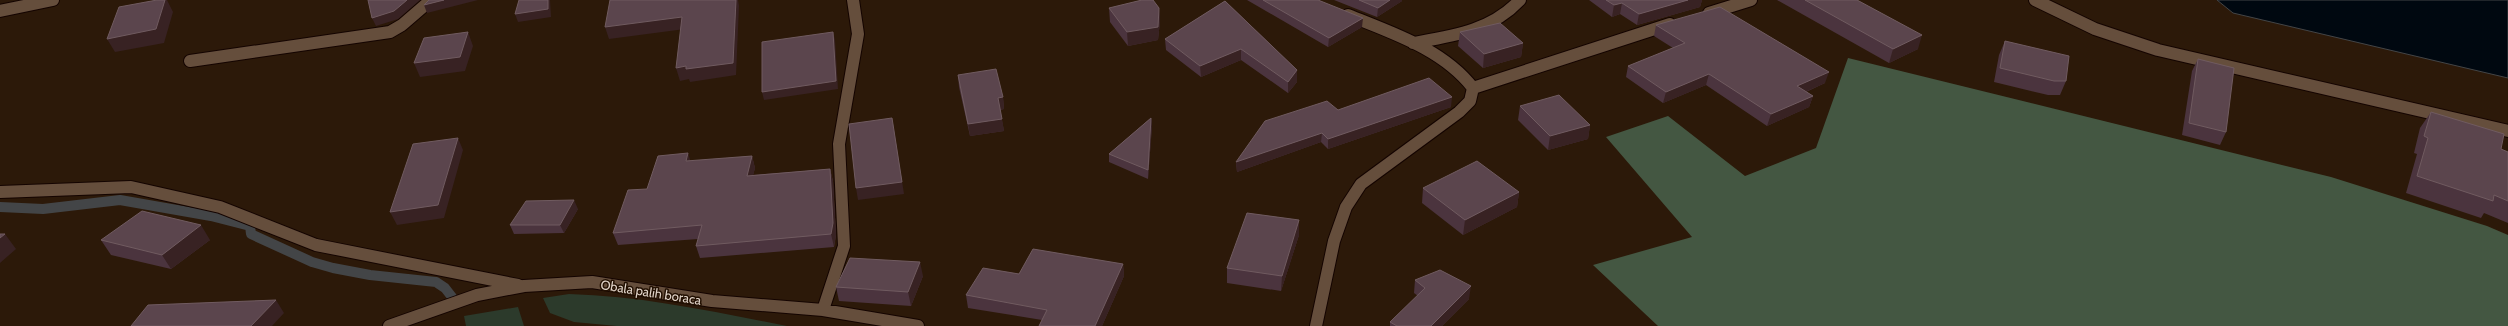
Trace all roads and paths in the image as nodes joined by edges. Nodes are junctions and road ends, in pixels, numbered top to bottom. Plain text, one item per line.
1 (53, 0) edge
2 (431, 0) edge
3 (853, 0) edge
4 (1520, 0) edge
5 (1751, 0) edge
6 (2035, 0) edge
7 (0, 11) edge
8 (1340, 11) edge
9 (1697, 16) edge
10 (1682, 20) edge
11 (1413, 43) junction
12 (190, 61) dead end
13 (1473, 88) junction
14 (2508, 131) edge
15 (0, 192) edge
16 (524, 286) junction
17 (823, 310) junction
18 (389, 326) edge
19 (918, 326) edge
20 (1316, 326) edge

1 - 7 street
2 - 12 street
3 - 17 street
4 - 11 street
5 - 9 street
6 - 14 street
8 - 11 street
10 - 13 street
11 - 13 street
13 - 20 street
15 - 16 street
16 - 17 street, Obala palih boraca
16 - 18 street, Obala palih boraca
17 - 19 street, Obala palih boraca

